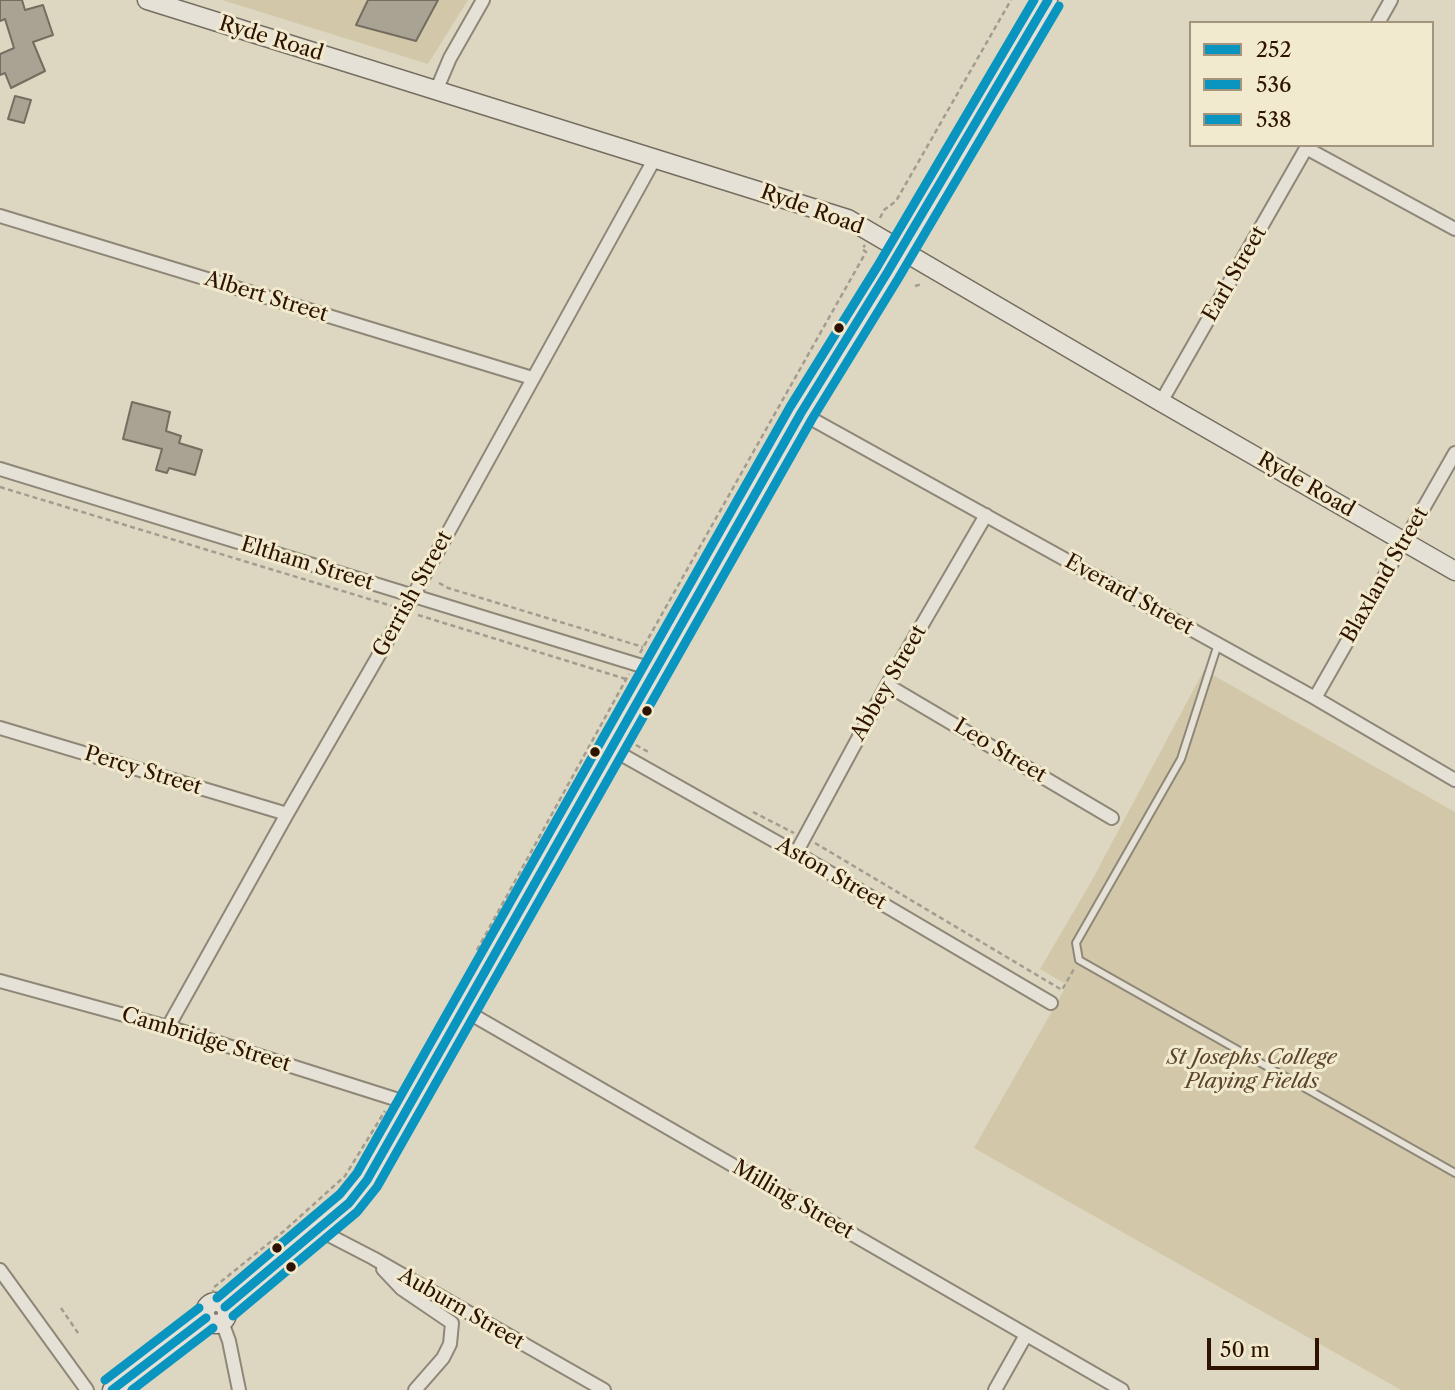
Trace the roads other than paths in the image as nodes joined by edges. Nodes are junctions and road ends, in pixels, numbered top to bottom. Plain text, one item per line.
1 (148, 0) edge
2 (483, 0) edge
3 (1048, 0) edge
4 (1391, 0) edge
5 (1379, 21) edge
6 (436, 90) junction
7 (1307, 147) edge
8 (655, 158) junction
9 (0, 216) edge
10 (1455, 229) edge
11 (901, 249) junction
12 (532, 379) junction
13 (1161, 402) junction
14 (801, 413) junction
15 (1455, 453) edge
16 (0, 469) edge
17 (986, 515) junction
18 (1405, 541) junction
19 (1455, 571) edge
20 (413, 596) junction
21 (1218, 644) junction
22 (654, 670) junction
23 (887, 685) junction
24 (1315, 698) junction
25 (0, 728) edge
26 (610, 748) junction
27 (1455, 780) edge
28 (287, 814) junction
29 (1112, 818) dead end
30 (796, 853) junction
31 (0, 981) edge
32 (1051, 1003) dead end
33 (464, 1010) junction
34 (168, 1027) junction
35 (411, 1104) junction
36 (1455, 1173) edge
37 (317, 1229) junction
38 (373, 1258) junction
39 (0, 1270) edge
40 (216, 1312) junction
41 (1026, 1335) junction
42 (87, 1390) edge
43 (111, 1390) edge
44 (239, 1390) edge
45 (415, 1390) edge
46 (604, 1390) edge
47 (995, 1390) edge
48 (1122, 1390) edge

1 - 6 main road, Ryde Road
2 - 6 street
3 - 11 main road
4 - 5 street
6 - 8 main road, Ryde Road
7 - 10 street
7 - 13 street, Earl Street
8 - 11 main road, Ryde Road
8 - 12 street, Gerrish Street
9 - 12 street, Albert Street
11 - 13 main road, Ryde Road
11 - 14 main road
12 - 20 street, Gerrish Street
13 - 18 main road, Ryde Road
14 - 17 street, Everard Street
14 - 22 main road
15 - 18 street, Blaxland Street
16 - 20 street, Eltham Street
17 - 21 street, Everard Street
17 - 23 street, Abbey Street
18 - 19 main road, Ryde Road
18 - 24 street, Blaxland Street
20 - 22 street, Eltham Street
20 - 28 street, Gerrish Street
21 - 24 street, Everard Street
21 - 36 lane
22 - 26 main road
23 - 29 street, Leo Street
23 - 30 street, Abbey Street
24 - 27 street, Everard Street
25 - 28 street, Percy Street
26 - 30 street, Aston Street
26 - 33 main road
28 - 34 street, Gerrish Street
30 - 32 street, Aston Street
31 - 34 street, Cambridge Street
33 - 35 main road
33 - 41 street, Milling Street
34 - 35 street, Cambridge Street
35 - 37 main road
37 - 38 street, Auburn Street
37 - 40 main road
38 - 45 street
38 - 46 street, Auburn Street
39 - 42 street
40 - 43 main road
40 - 44 street
41 - 47 street
41 - 48 street, Milling Street

